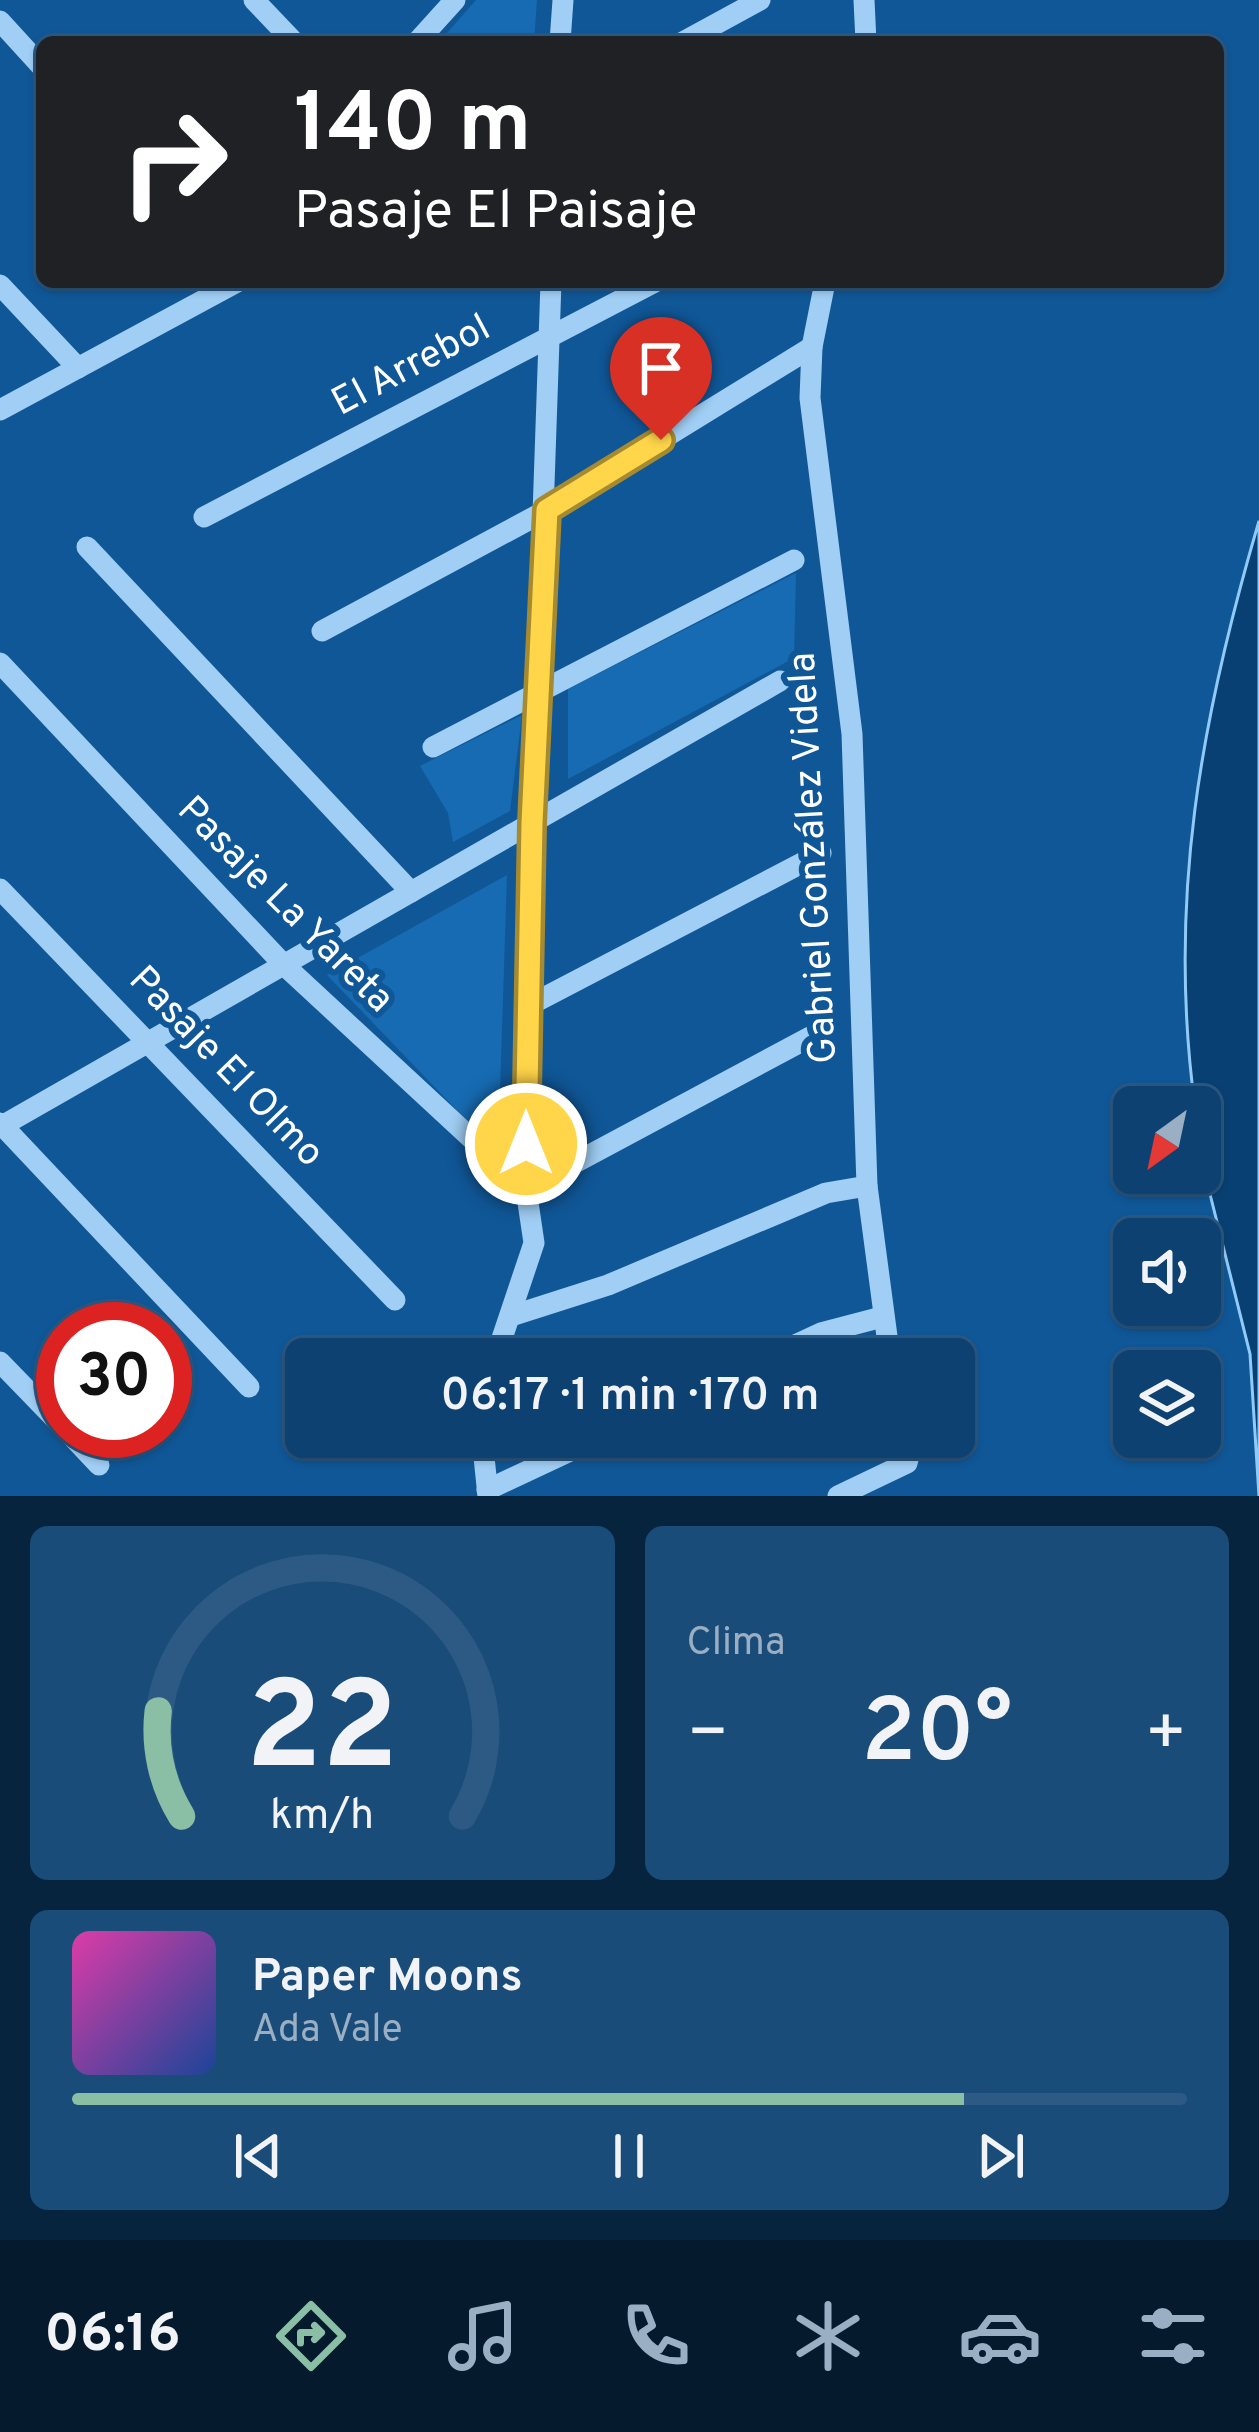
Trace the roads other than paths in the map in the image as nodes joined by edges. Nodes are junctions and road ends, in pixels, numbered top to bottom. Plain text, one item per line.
1 (254, 0) edge
2 (455, 0) edge
3 (563, 0) edge
4 (760, 0) edge
5 (863, 0) edge
6 (0, 21) edge
7 (288, 36) edge
8 (422, 36) edge
9 (560, 36) edge
10 (693, 36) edge
11 (866, 36) edge
12 (36, 60) edge
13 (0, 285) edge
14 (226, 288) edge
15 (551, 288) edge
16 (643, 288) edge
17 (824, 288) edge
18 (550, 335) junction
19 (812, 347) junction
20 (78, 368) junction
21 (0, 410) edge
22 (547, 510) junction
23 (204, 517) dead end
24 (86, 547) dead end
25 (794, 560) dead end
26 (322, 631) dead end
27 (0, 663) edge
28 (780, 681) dead end
29 (541, 689) junction
30 (433, 747) dead end
31 (532, 823) junction
32 (821, 853) dead end
33 (0, 889) edge
34 (410, 892) junction
35 (284, 965) junction
36 (526, 1007) junction
37 (810, 1037) dead end
38 (151, 1041) junction
39 (1, 1125) edge
40 (866, 1186) junction
41 (528, 1201) junction
42 (395, 1300) dead end
43 (512, 1316) junction
44 (882, 1317) junction
45 (503, 1338) edge
46 (813, 1338) edge
47 (886, 1338) edge
48 (0, 1362) edge
49 (249, 1387) dead end
50 (36, 1399) edge
51 (92, 1458) edge
52 (484, 1458) edge
53 (558, 1458) edge
54 (907, 1458) edge
55 (99, 1465) dead end
56 (488, 1493) edge
57 (838, 1496) edge

1 - 7 street
2 - 8 street
3 - 9 street
4 - 10 street
5 - 11 street
6 - 12 street
13 - 20 street
14 - 20 street
15 - 18 street
16 - 18 street, El Arrebol
17 - 19 street, Gabriel González Videla
18 - 22 street
18 - 23 street, El Arrebol
19 - 22 street
19 - 40 street, Gabriel González Videla
20 - 21 street
22 - 26 street
22 - 29 street
24 - 34 street
25 - 29 street
27 - 35 street, Pasaje La Yareta
28 - 31 street
29 - 30 street
29 - 31 street
31 - 34 street
31 - 36 street
32 - 36 street
33 - 38 street, Pasaje El Olmo
34 - 35 street
35 - 38 street
35 - 41 street, Pasaje La Yareta
36 - 41 street
37 - 41 street
38 - 39 street
38 - 42 street, Pasaje El Olmo
39 - 49 street
40 - 43 street
40 - 44 street, Gabriel González Videla
41 - 43 street
43 - 45 street
44 - 46 street
44 - 47 street, Gabriel González Videla
48 - 50 street
51 - 55 street
52 - 56 street
53 - 56 street
54 - 57 street

